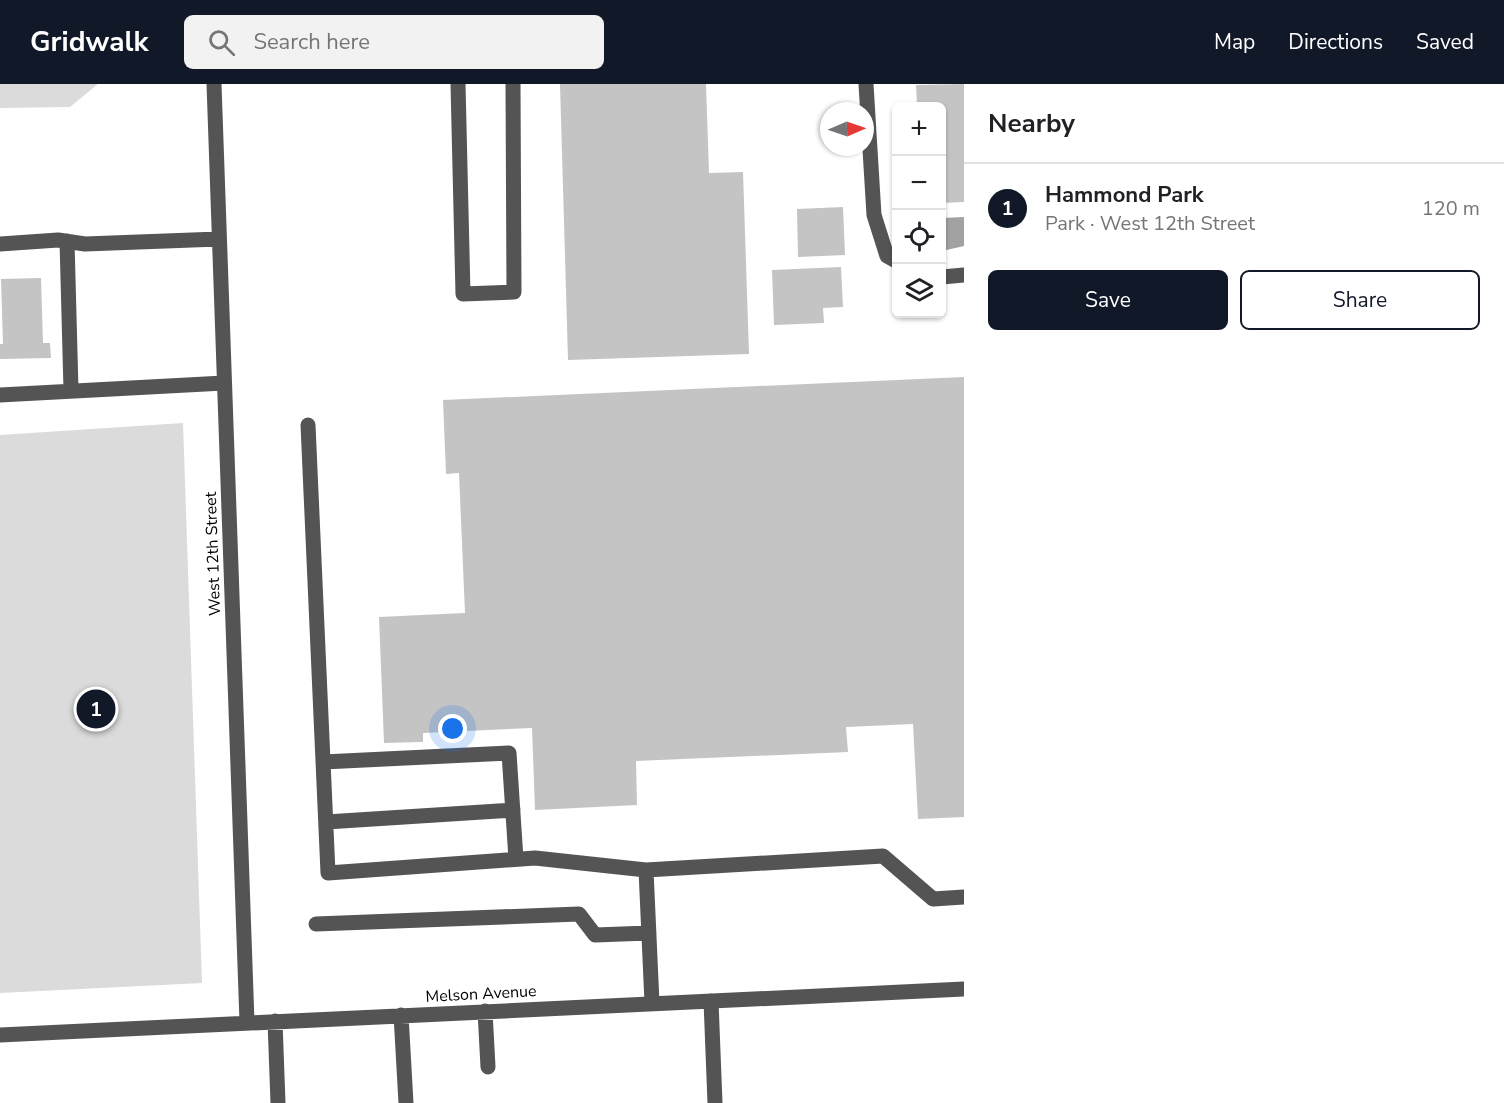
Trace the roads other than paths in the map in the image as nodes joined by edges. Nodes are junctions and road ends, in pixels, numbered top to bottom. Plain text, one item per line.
1 (214, 84) edge
2 (458, 84) edge
3 (513, 84) edge
4 (866, 84) edge
5 (219, 239) junction
6 (67, 241) junction
7 (0, 244) edge
8 (892, 258) edge
9 (964, 275) edge
10 (946, 277) edge
11 (224, 382) junction
12 (70, 390) junction
13 (0, 395) edge
14 (308, 425) dead end
15 (323, 762) junction
16 (513, 810) junction
17 (326, 822) junction
18 (516, 859) junction
19 (646, 870) junction
20 (964, 897) edge
21 (316, 924) dead end
22 (649, 933) junction
23 (964, 989) edge
24 (711, 1000) junction
25 (652, 1004) junction
26 (485, 1011) junction
27 (401, 1015) junction
28 (275, 1021) junction
29 (247, 1022) junction
30 (0, 1035) edge
31 (488, 1067) dead end
32 (278, 1103) edge
33 (406, 1103) edge
34 (715, 1103) edge

1 - 5 street, West 12th Street
2 - 3 street
4 - 8 street
5 - 6 street
5 - 11 street, West 12th Street
6 - 7 street
6 - 12 street
9 - 10 street
11 - 12 street
11 - 29 street, West 12th Street
12 - 13 street
14 - 15 street
15 - 16 street
15 - 17 street
16 - 17 street
16 - 18 street
17 - 18 street
18 - 19 street
19 - 20 street
19 - 22 street
21 - 22 street
22 - 25 street
23 - 24 street, Melson Avenue
24 - 25 street, Melson Avenue
24 - 34 street
25 - 26 street, Melson Avenue
26 - 27 street, Melson Avenue
26 - 31 street
27 - 28 street, Melson Avenue
27 - 33 street
28 - 29 street, Melson Avenue
28 - 32 street
29 - 30 street, Melson Avenue

